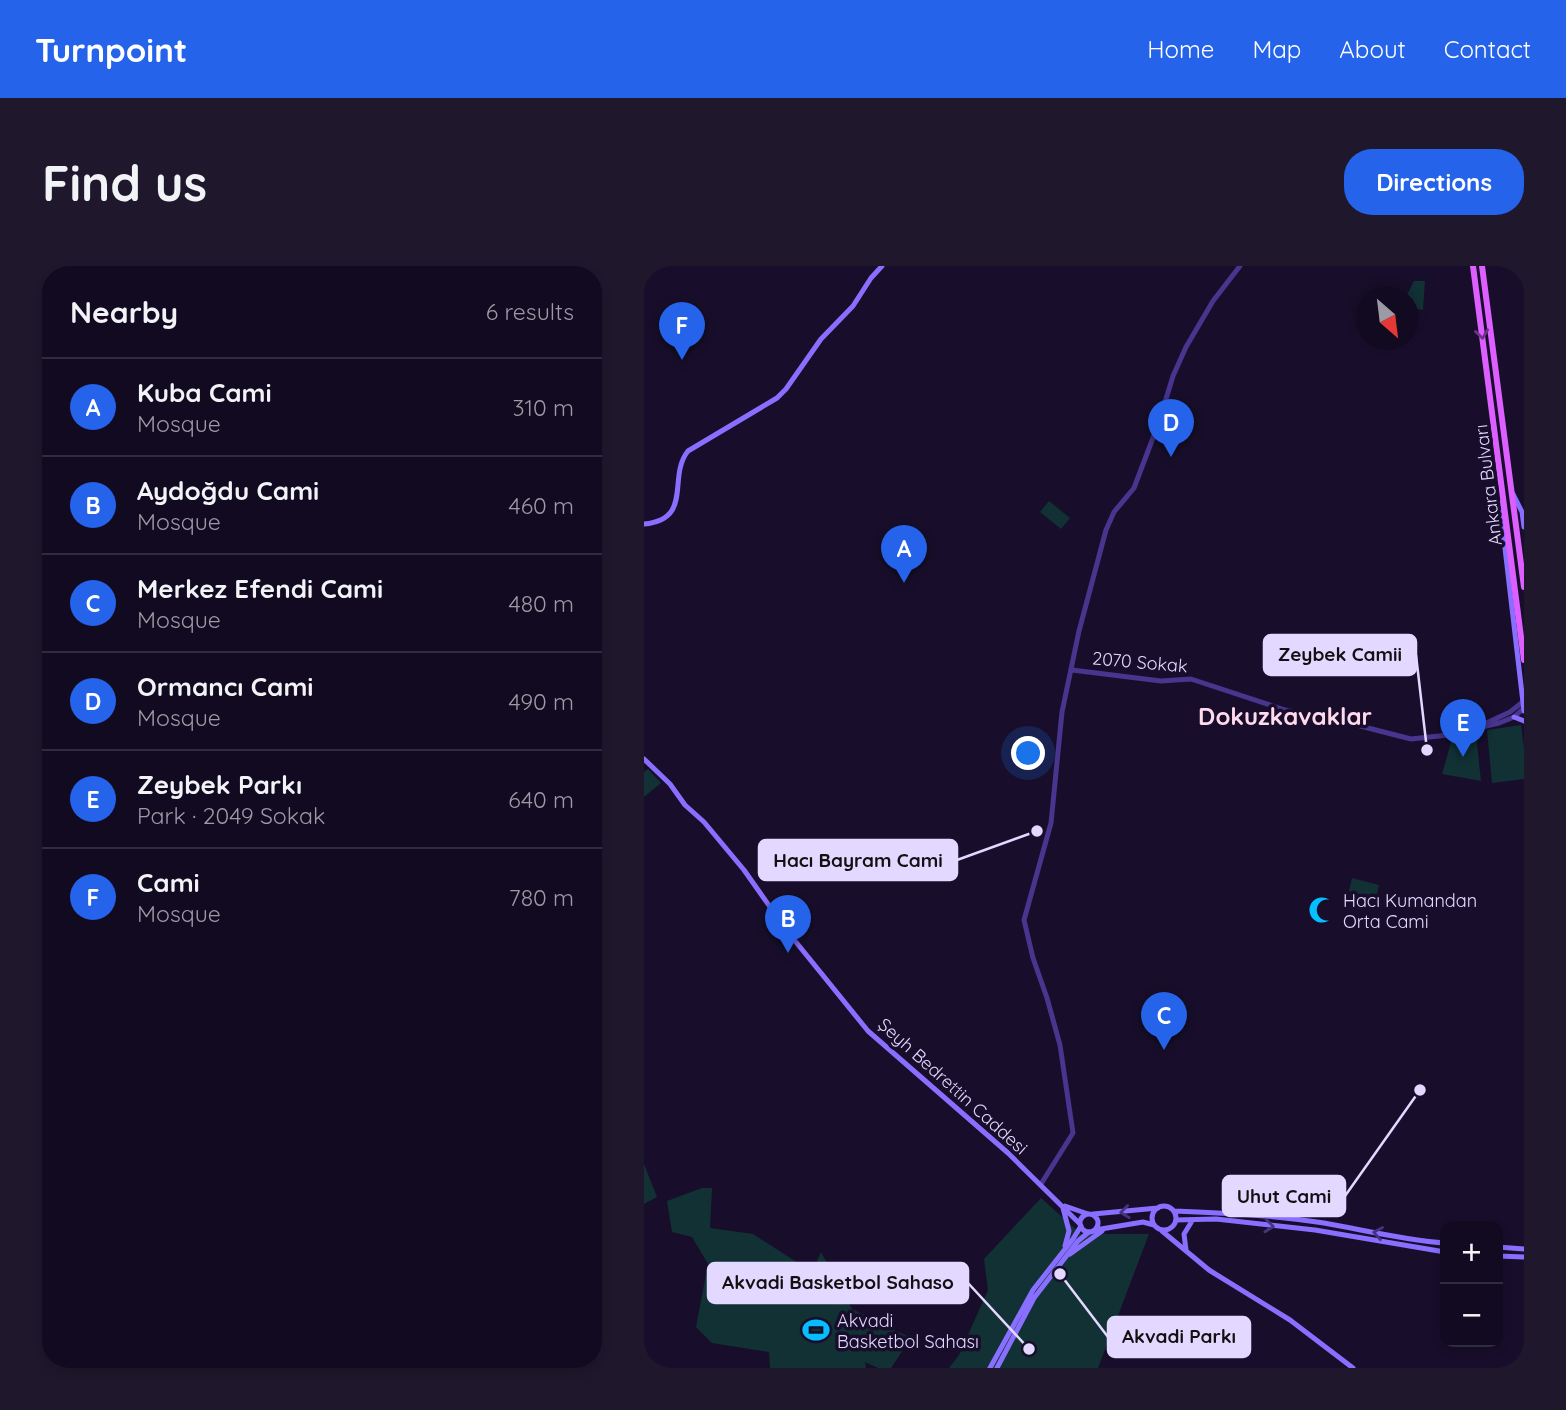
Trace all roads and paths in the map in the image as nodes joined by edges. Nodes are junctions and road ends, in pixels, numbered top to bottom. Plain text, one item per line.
1 (882, 266) edge
2 (1240, 266) edge
3 (1473, 266) edge
4 (1482, 266) edge
5 (1503, 491) junction
6 (1512, 492) junction
7 (644, 524) edge
8 (1524, 527) edge
9 (1524, 587) edge
10 (1524, 660) edge
11 (1072, 670) junction
12 (1522, 679) edge
13 (1524, 686) edge
14 (1524, 705) edge
15 (1514, 716) junction
16 (1524, 721) edge
17 (1480, 728) junction
18 (644, 759) edge
19 (1041, 1184) junction
20 (1062, 1205) junction
21 (1158, 1208) junction
22 (1174, 1211) junction
23 (1091, 1214) junction
24 (1194, 1220) junction
25 (1175, 1222) junction
26 (1154, 1224) junction
27 (1080, 1225) junction
28 (1108, 1228) junction
29 (1092, 1231) junction
30 (1162, 1231) junction
31 (1179, 1242) junction
32 (1440, 1243) edge
33 (1524, 1247) edge
34 (1503, 1248) edge
35 (1440, 1251) edge
36 (1062, 1253) junction
37 (1187, 1253) junction
38 (1503, 1256) edge
39 (1523, 1258) edge
40 (1062, 1261) junction
41 (989, 1368) edge
42 (996, 1368) edge
43 (1353, 1368) edge

1 - 7 main road
2 - 11 street
3 -> 5 main road, Ankara Bulvarı
4 - 6 main road, Ankara Bulvarı
5 - 10 main road, Ankara Bulvarı
5 - 12 main road
6 - 8 main road
6 - 9 main road, Ankara Bulvarı
11 - 17 street, 2070 Sokak
11 - 19 street
12 - 13 main road
12 - 14 main road
14 - 15 street
14 - 17 street
15 - 16 main road
15 - 17 street
18 - 19 main road, Şeyh Bedrettin Caddesi
19 - 20 main road, Şeyh Bedrettin Caddesi
20 - 23 main road, Şeyh Bedrettin Caddesi
20 - 27 main road, Şeyh Bedrettin Caddesi
20 - 36 main road
21 - 22 main road
21 -> 23 main road, Şeyh Bedrettin Caddesi
21 - 26 main road
22 - 25 main road
32 -> 22 main road
23 - 27 main road
23 - 29 main road
24 - 25 main road
24 -> 35 main road
24 - 37 main road
25 - 30 main road
25 - 31 main road
26 - 28 main road
26 - 30 main road
27 - 29 main road, Şeyh Bedrettin Caddesi
27 - 36 main road
28 - 29 main road
28 - 40 main road
29 - 40 main road
30 - 31 main road
31 - 37 main road
33 - 34 main road
36 - 41 main road
37 - 43 main road
38 - 39 main road
40 - 42 main road

